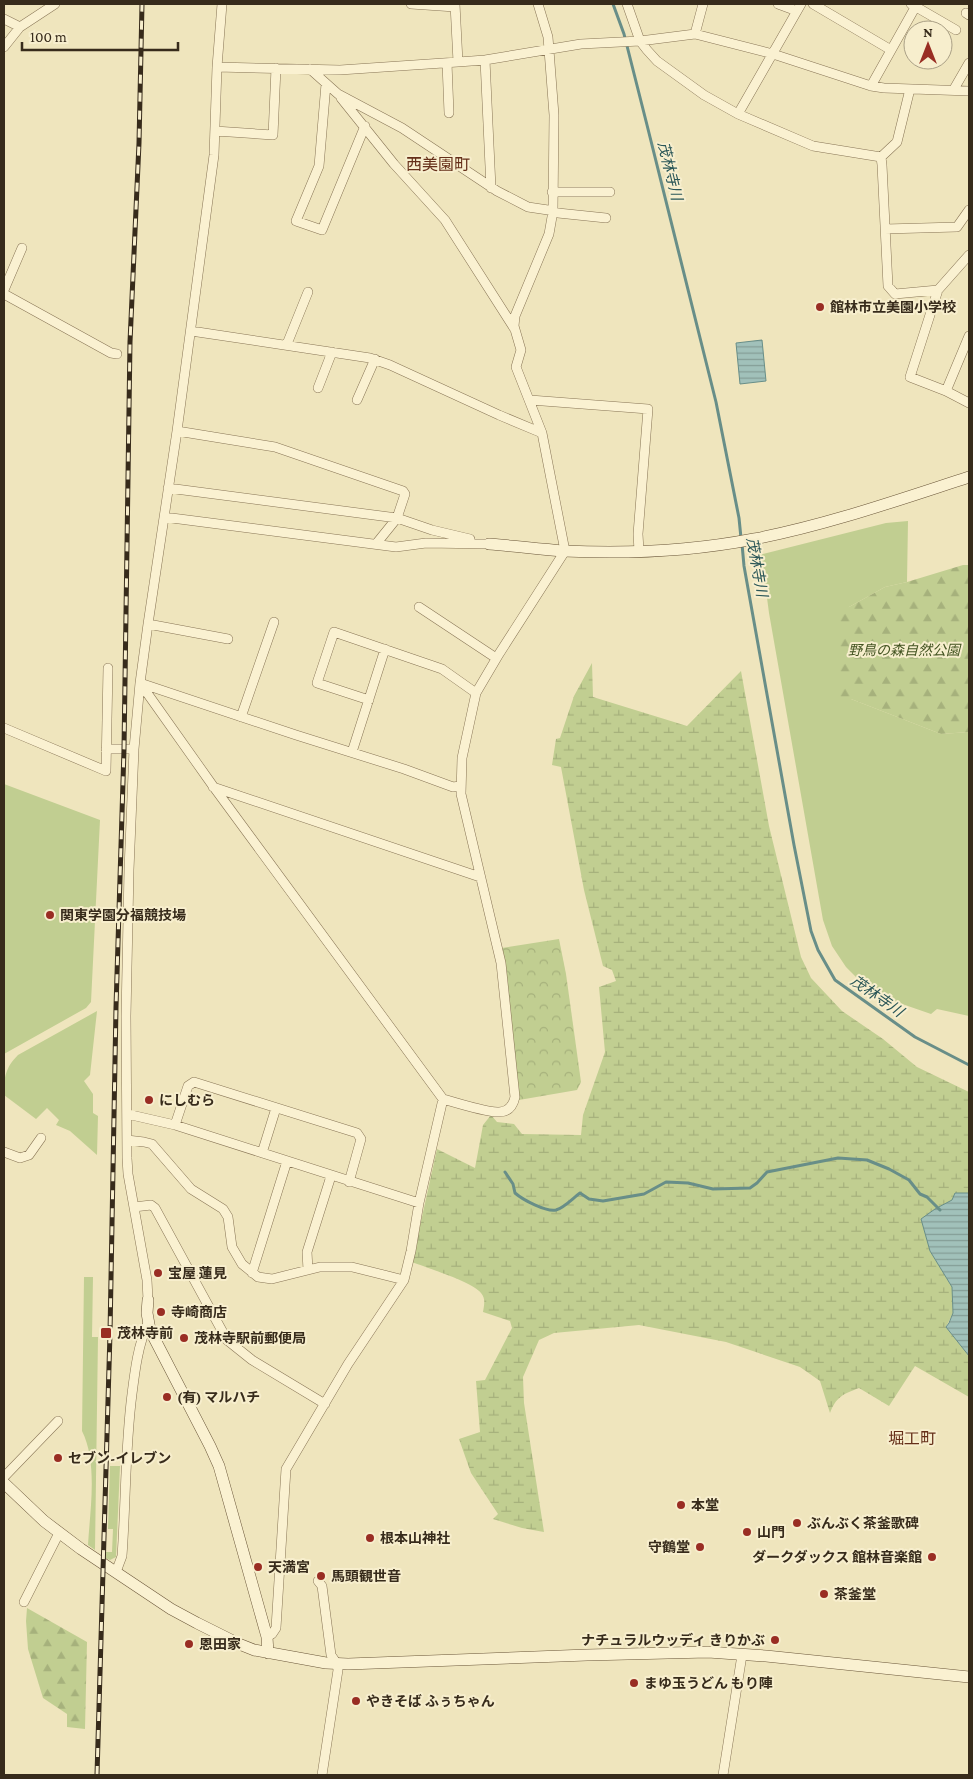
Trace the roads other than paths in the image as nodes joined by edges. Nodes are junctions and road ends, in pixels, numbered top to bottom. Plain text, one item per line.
1 (56, 4) edge
2 (222, 4) edge
3 (411, 4) edge
4 (538, 4) edge
5 (627, 4) edge
6 (703, 4) edge
7 (778, 4) edge
8 (813, 4) edge
9 (455, 5) edge
10 (915, 5) edge
11 (799, 7) edge
12 (4, 18) edge
13 (20, 27) junction
14 (956, 30) dead end
15 (695, 34) junction
16 (637, 41) junction
17 (4, 47) edge
18 (549, 50) junction
19 (892, 50) junction
20 (773, 54) junction
21 (485, 60) junction
22 (458, 62) junction
23 (447, 63) junction
24 (969, 63) edge
25 (217, 67) junction
26 (276, 68) junction
27 (310, 69) junction
28 (326, 84) junction
29 (872, 86) junction
30 (910, 90) junction
31 (954, 90) junction
32 (969, 91) edge
33 (338, 94) junction
34 (450, 113) dead end
35 (738, 114) junction
36 (365, 126) junction
37 (215, 131) junction
38 (881, 157) junction
39 (491, 188) junction
40 (552, 192) junction
41 (610, 192) dead end
42 (969, 210) edge
43 (553, 211) junction
44 (606, 218) dead end
45 (885, 229) junction
46 (22, 248) dead end
47 (969, 254) edge
48 (4, 290) edge
49 (938, 290) junction
50 (308, 292) dead end
51 (4, 294) edge
52 (514, 326) junction
53 (191, 331) junction
54 (969, 336) edge
55 (287, 344) junction
56 (332, 352) junction
57 (117, 354) dead end
58 (375, 359) junction
59 (318, 388) dead end
60 (946, 391) junction
61 (357, 400) dead end
62 (530, 400) junction
63 (969, 403) edge
64 (177, 431) junction
65 (542, 433) junction
66 (969, 477) edge
67 (168, 488) junction
68 (164, 517) junction
69 (397, 518) junction
70 (376, 544) junction
71 (489, 544) junction
72 (564, 551) junction
73 (639, 551) junction
74 (419, 607) dead end
75 (274, 622) dead end
76 (148, 624) junction
77 (228, 639) dead end
78 (385, 649) junction
79 (496, 658) junction
80 (108, 668) dead end
81 (140, 682) junction
82 (476, 693) junction
83 (369, 700) junction
84 (241, 716) junction
85 (4, 728) edge
86 (106, 749) junction
87 (134, 749) junction
88 (352, 752) junction
89 (213, 786) junction
90 (460, 786) junction
91 (480, 877) junction
92 (443, 1099) junction
93 (276, 1108) junction
94 (127, 1114) junction
95 (175, 1125) junction
96 (41, 1138) dead end
97 (127, 1140) junction
98 (4, 1152) edge
99 (262, 1153) junction
100 (287, 1161) junction
101 (331, 1176) junction
102 (349, 1182) junction
103 (418, 1203) junction
104 (134, 1207) junction
105 (308, 1270) junction
106 (252, 1274) junction
107 (404, 1280) junction
108 (148, 1300) joint
109 (148, 1323) junction
110 (325, 1404) junction
111 (58, 1421) dead end
112 (4, 1477) edge
113 (4, 1483) edge
114 (59, 1533) junction
115 (116, 1572) junction
116 (318, 1581) dead end
117 (24, 1602) dead end
118 (267, 1637) junction
119 (268, 1653) junction
120 (742, 1654) junction
121 (337, 1664) junction
122 (969, 1678) edge
123 (322, 1775) edge
124 (723, 1775) edge

1 - 13 street
2 - 25 street
3 - 9 street
4 - 18 street
5 - 16 street
6 - 15 street
7 - 11 street
8 - 19 street
9 - 22 street
10 - 14 street
10 - 19 street
11 - 20 street
12 - 13 street
13 - 17 street
15 - 16 street
15 - 20 street
16 - 18 street
16 - 35 street
18 - 21 street
18 - 40 street
19 - 29 street
20 - 29 street
20 - 35 street
21 - 22 street
21 - 39 street
22 - 23 street
23 - 27 street
23 - 34 street
24 - 31 street
25 - 26 street
25 - 37 street
26 - 27 street
26 - 37 street
27 - 28 street
28 - 33 street
28 - 36 street
29 - 30 street
30 - 31 street
30 - 38 street
31 - 32 street
33 - 36 street
33 - 39 street
35 - 38 street
36 - 52 street
37 - 53 street
38 - 45 street
39 - 43 street
40 - 41 street
40 - 43 street
42 - 45 street
43 - 44 street
43 - 52 street
45 - 49 street
46 - 48 street
47 - 49 street
49 - 60 street
50 - 55 street
51 - 57 street
52 - 62 street
53 - 55 street
53 - 64 street
54 - 60 street
55 - 56 street
56 - 58 street
56 - 59 street
58 - 61 street
58 - 65 street
60 - 63 street
62 - 65 street
62 - 73 street
64 - 67 street
64 - 69 street
65 - 72 street
66 - 73 street
67 - 68 street
67 - 69 street
68 - 70 street
68 - 76 street
69 - 70 street
69 - 71 street
70 - 71 street
71 - 72 street
72 - 73 street
72 - 79 street
74 - 79 street
75 - 84 street
76 - 77 street
76 - 81 street
78 - 82 street
78 - 83 street
78 - 83 street
79 - 82 street
80 - 86 street
81 - 84 street
81 - 87 street
81 - 89 street
82 - 90 street
83 - 88 street
84 - 88 street
85 - 86 street
86 - 87 street
87 - 94 street
88 - 90 street
89 - 91 street
89 - 92 street
90 - 91 street
91 - 92 street
92 - 103 street
93 - 95 street
93 - 99 street
93 - 102 street
94 - 95 street
94 - 97 street
95 - 99 street
96 - 98 street
97 - 104 street
97 - 106 street
99 - 100 street
100 - 101 street
100 - 106 street
101 - 102 street
101 - 105 street
102 - 103 street
103 - 107 street
104 - 108 street
104 - 110 street
105 - 106 street
105 - 107 street
107 - 110 street
108 - 109 street
109 - 115 street
109 - 118 street
110 - 118 street
111 - 112 street
113 - 114 street
114 - 115 street
114 - 117 street
115 - 119 street
116 - 121 street
118 - 119 street
119 - 121 street
120 - 121 street
120 - 122 street
120 - 124 street
121 - 123 street

